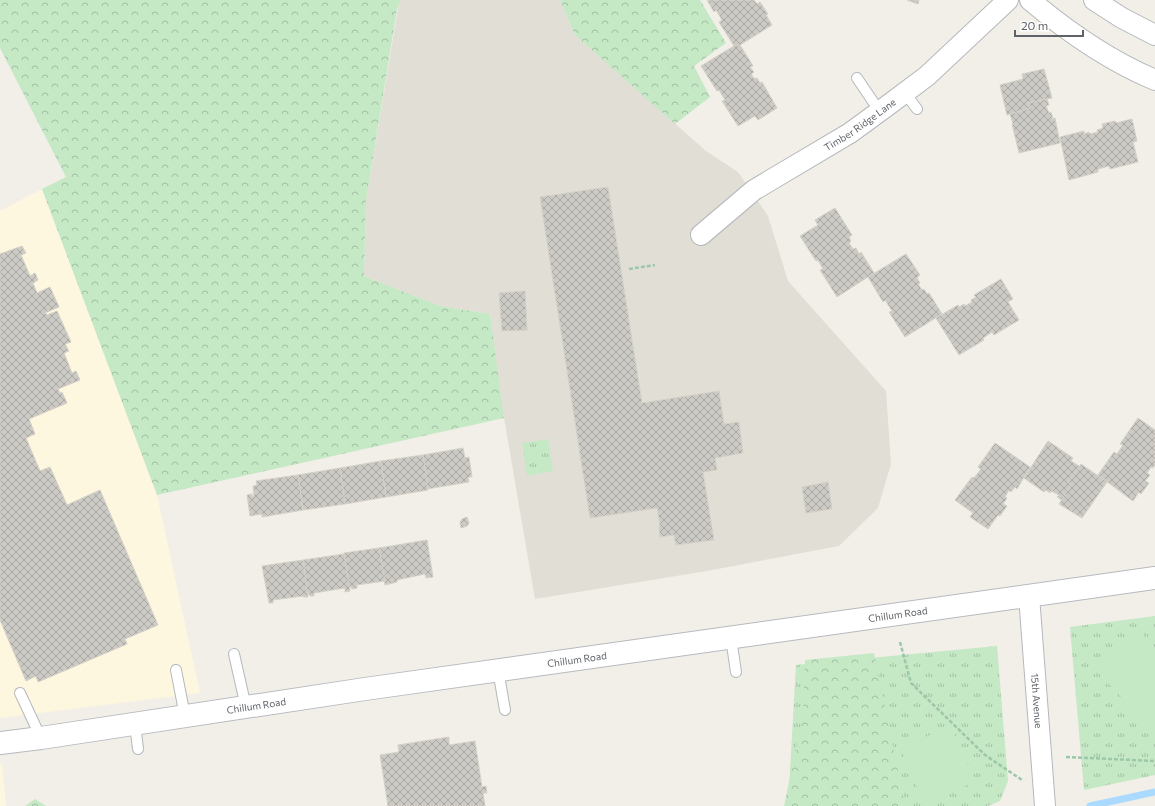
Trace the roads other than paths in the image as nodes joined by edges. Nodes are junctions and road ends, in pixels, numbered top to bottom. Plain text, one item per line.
1 (1008, 0) edge
2 (1030, 0) edge
3 (1094, 0) edge
4 (1155, 35) edge
5 (857, 78) dead end
6 (1155, 80) edge
7 (905, 93) junction
8 (917, 108) dead end
9 (880, 112) junction
10 (701, 235) dead end
11 (1155, 578) edge
12 (1029, 596) junction
13 (731, 638) junction
14 (234, 654) dead end
15 (176, 670) dead end
16 (498, 670) junction
17 (736, 672) dead end
18 (20, 693) dead end
19 (246, 707) junction
20 (505, 710) dead end
21 (185, 716) junction
22 (135, 724) junction
23 (41, 738) junction
24 (0, 743) edge
25 (138, 749) dead end
26 (1044, 803) edge

1 - 7 street, Timber Ridge Lane
2 - 6 street
3 - 4 street
5 - 9 lane
7 - 8 lane
7 - 9 street, Timber Ridge Lane
9 - 10 street, Timber Ridge Lane
11 - 12 main road, Chillum Road
12 - 13 main road, Chillum Road
12 - 26 street, 15th Avenue
13 - 16 main road, Chillum Road
13 - 17 lane
14 - 19 lane
15 - 21 lane
16 - 19 main road, Chillum Road
16 - 20 lane
18 - 23 lane
19 - 21 main road, Chillum Road
21 - 22 main road, Chillum Road
22 - 23 main road, Chillum Road
22 - 25 lane
23 - 24 main road, Chillum Road

